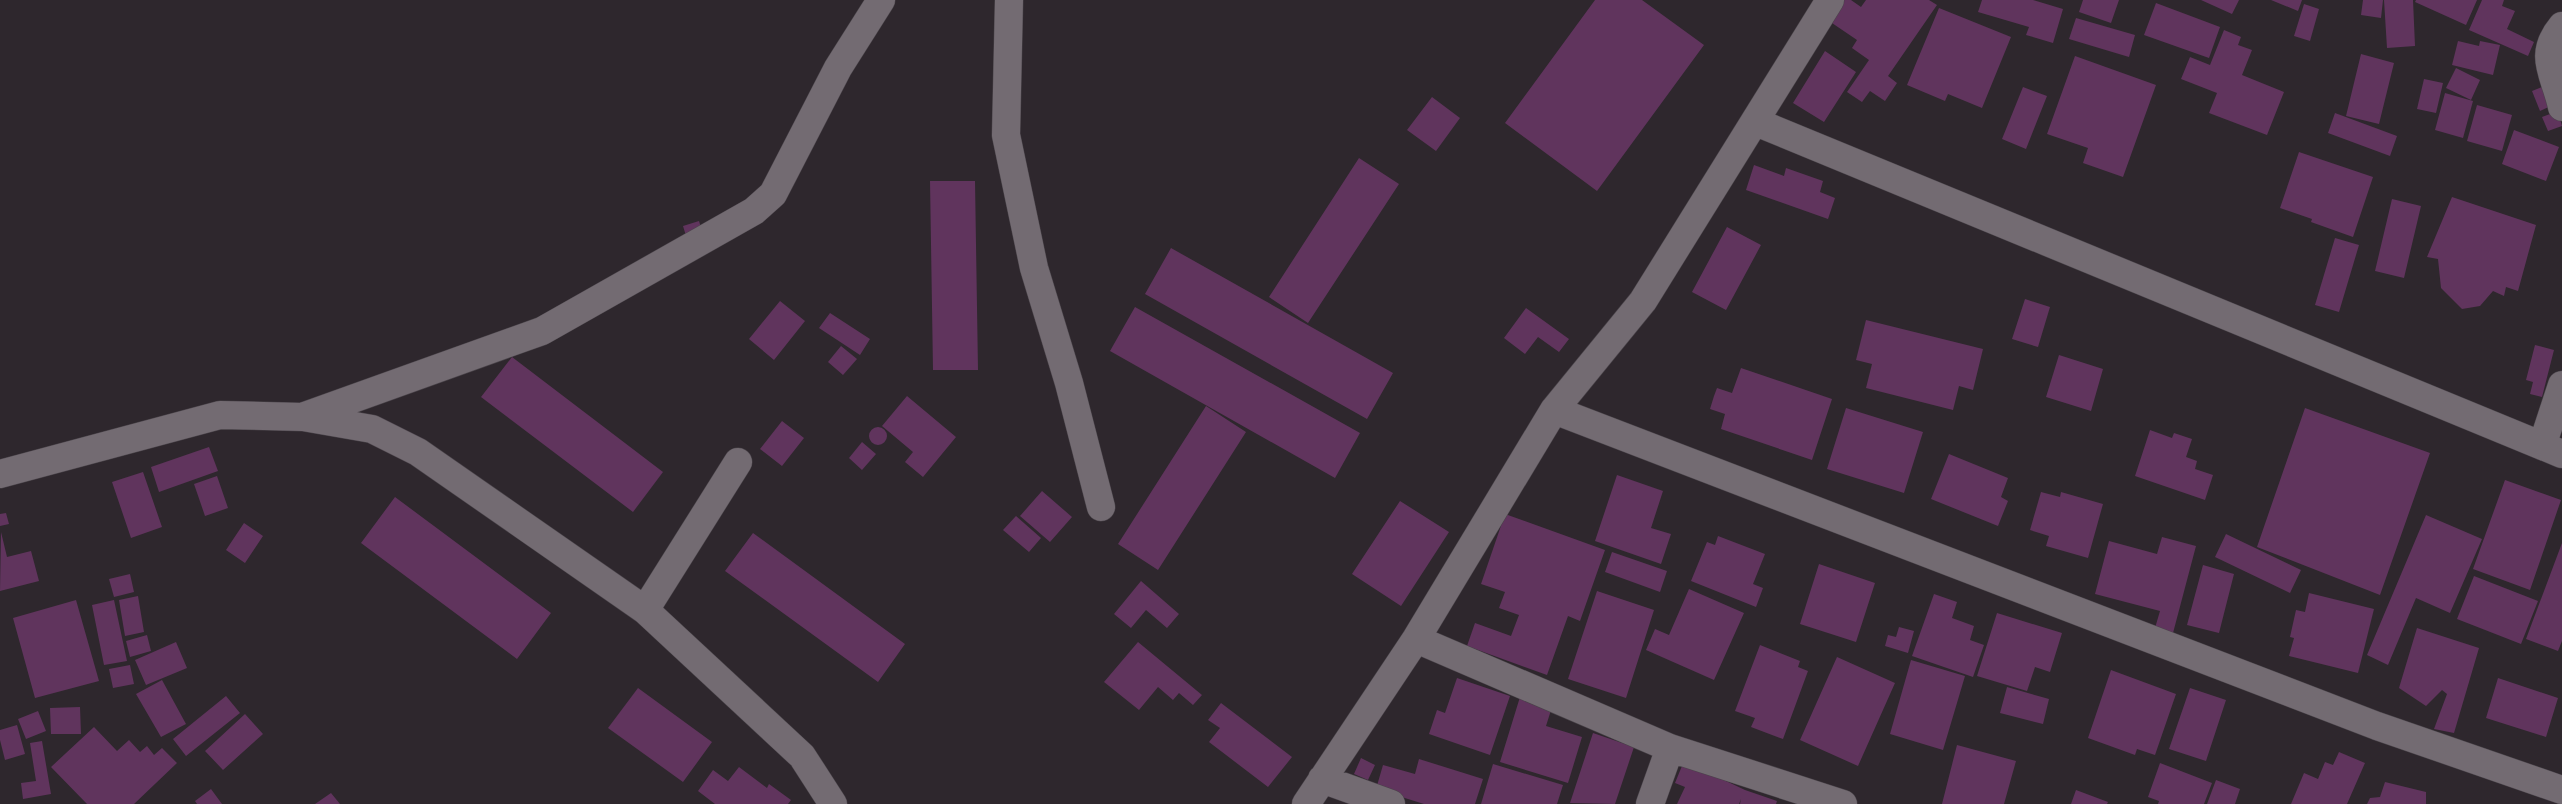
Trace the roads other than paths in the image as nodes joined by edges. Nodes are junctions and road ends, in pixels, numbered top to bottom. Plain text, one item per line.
1 (881, 0) edge
2 (1009, 0) edge
3 (1830, 0) edge
4 (2562, 26) edge
5 (2562, 107) edge
6 (1756, 122) junction
7 (2562, 385) edge
8 (1554, 410) junction
9 (303, 417) junction
10 (2552, 450) edge
11 (738, 462) dead end
12 (0, 474) edge
13 (1102, 506) dead end
14 (645, 610) junction
15 (1416, 638) junction
16 (1670, 748) junction
17 (1322, 779) junction
18 (2562, 790) edge
19 (833, 804) edge
20 (1306, 804) edge
21 (1390, 804) edge
22 (1650, 804) edge
23 (1843, 804) edge

1 - 9 street
2 - 13 street
3 - 6 street
4 - 5 street
6 - 8 street
6 - 10 street
7 - 10 street
8 - 15 street
8 - 18 street
9 - 12 street
9 - 14 street
11 - 14 street
14 - 19 street
15 - 16 street
15 - 17 street
16 - 22 street
16 - 23 street
17 - 20 street
17 - 21 street

